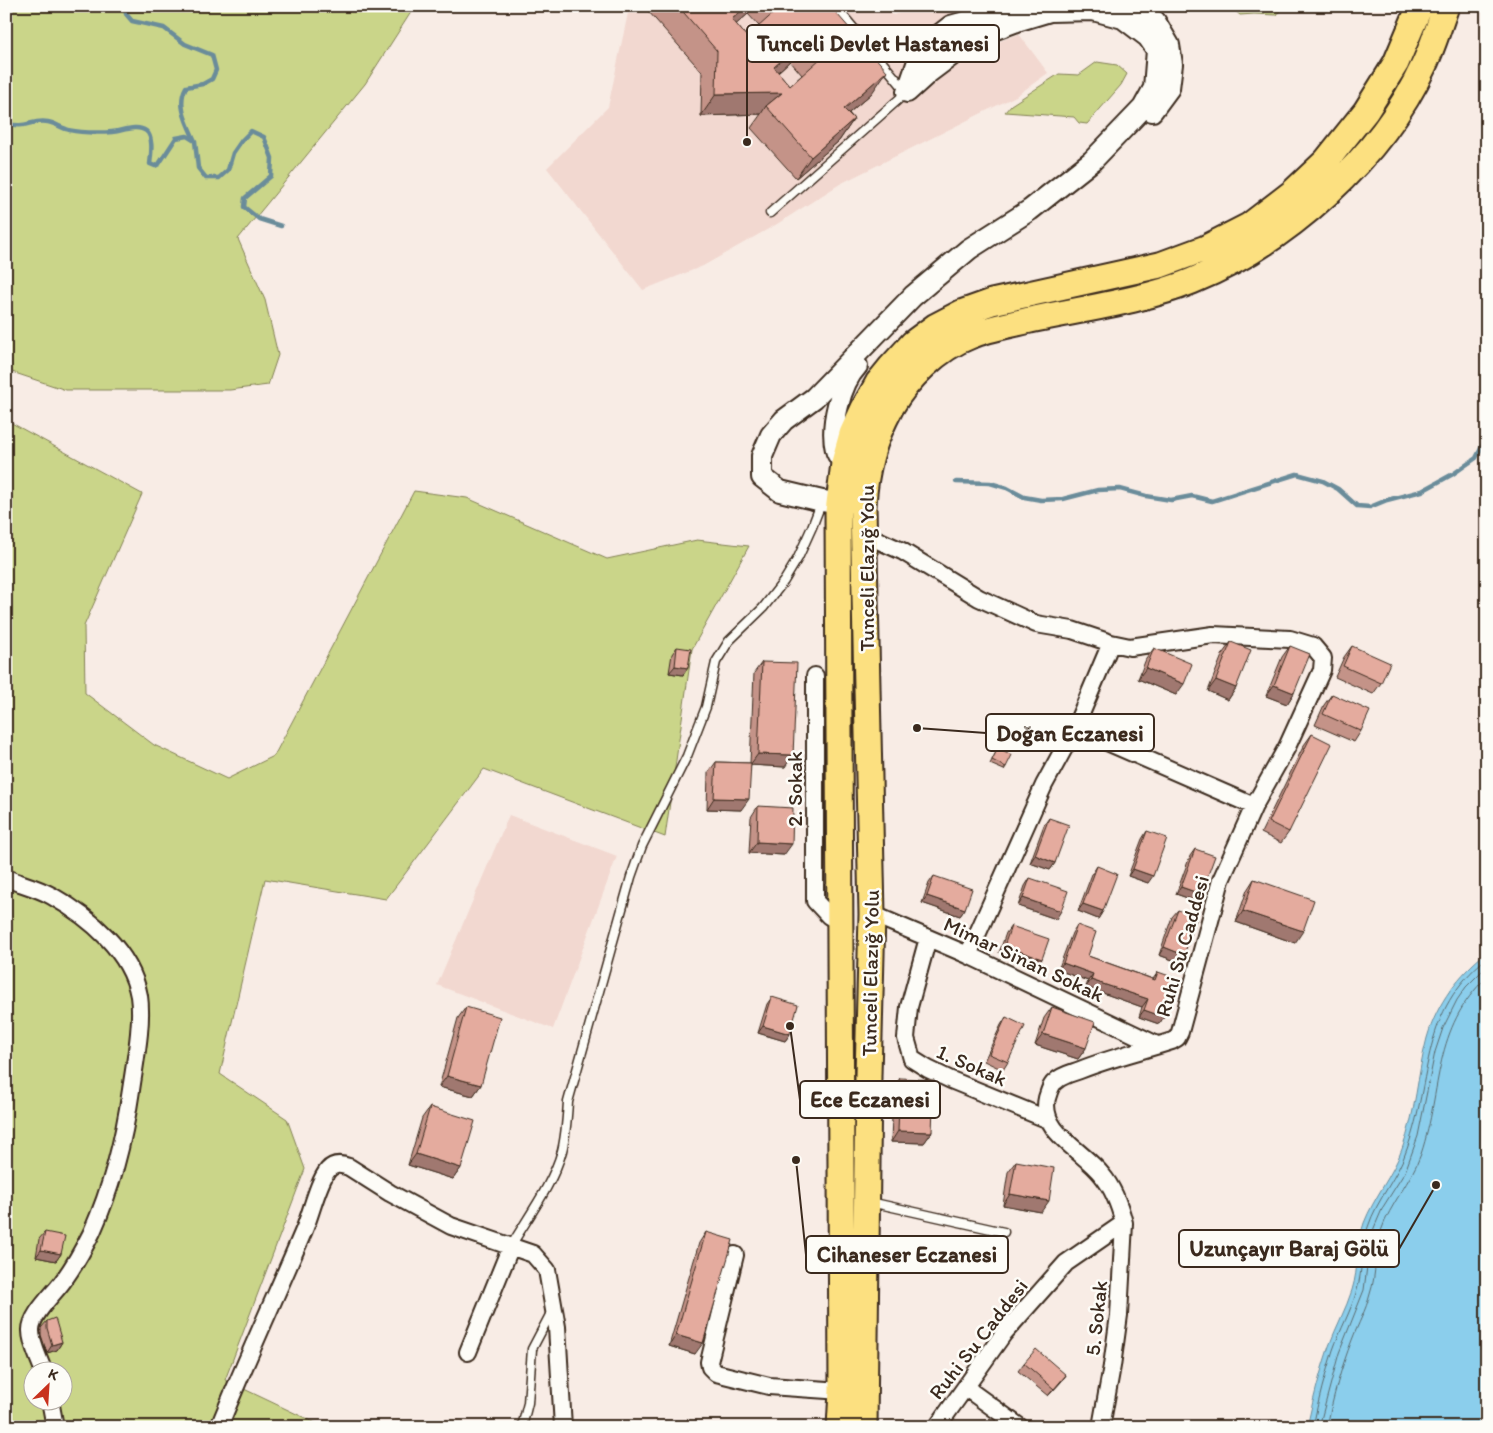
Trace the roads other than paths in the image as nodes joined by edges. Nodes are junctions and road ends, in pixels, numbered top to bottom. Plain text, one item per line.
1 (836, 6) edge
2 (1022, 6) edge
3 (1128, 6) edge
4 (1420, 6) edge
5 (1446, 6) edge
6 (907, 92) junction
7 (770, 213) dead end
8 (844, 463) junction
9 (830, 502) junction
10 (864, 534) junction
11 (1111, 643) junction
12 (815, 676) dead end
13 (1074, 728) junction
14 (1254, 806) junction
15 (6, 878) edge
16 (872, 914) junction
17 (840, 922) junction
18 (928, 938) junction
19 (968, 955) junction
20 (1157, 1045) junction
21 (1048, 1120) junction
22 (868, 1202) junction
23 (1123, 1218) junction
24 (1004, 1232) dead end
25 (511, 1246) junction
26 (735, 1255) dead end
27 (554, 1307) junction
28 (468, 1352) dead end
29 (39, 1360) edge
30 (966, 1388) junction
31 (842, 1391) junction
32 (52, 1410) edge
33 (55, 1427) edge
34 (219, 1427) edge
35 (522, 1427) edge
36 (563, 1427) edge
37 (840, 1427) edge
38 (864, 1427) edge
39 (937, 1427) edge
40 (1020, 1427) edge
41 (1101, 1427) edge

1 - 6 lane
2 - 6 street
3 - 8 street
4 - 8 main road, Tunceli Elazığ Yolu
5 - 10 main road, Tunceli Elazığ Yolu
6 - 7 lane
6 - 9 street
8 - 9 main road, Tunceli Elazığ Yolu
9 - 17 main road, Tunceli Elazığ Yolu
9 - 25 lane
10 - 11 street, Ruhi Su Caddesi
10 - 16 main road, Tunceli Elazığ Yolu
11 - 13 street
11 - 14 street, Ruhi Su Caddesi
12 - 17 street, 2. Sokak
13 - 14 street
13 - 19 street
14 - 20 street, Ruhi Su Caddesi
15 - 29 street
16 - 18 street, Mimar Sinan Sokak
16 - 22 main road, Tunceli Elazığ Yolu
17 - 31 main road, Tunceli Elazığ Yolu
18 - 19 street, Mimar Sinan Sokak
18 - 21 street, 1. Sokak
19 - 20 street, Mimar Sinan Sokak
20 - 21 street, Ruhi Su Caddesi
21 - 23 street
22 - 24 lane
22 - 38 main road, Tunceli Elazığ Yolu
23 - 30 street, Ruhi Su Caddesi
23 - 41 street, 5. Sokak
25 - 27 street
25 - 28 street
25 - 34 street
26 - 31 street
27 - 35 lane
27 - 36 street
30 - 39 street, Ruhi Su Caddesi
30 - 40 street
31 - 37 main road, Tunceli Elazığ Yolu
32 - 33 street

